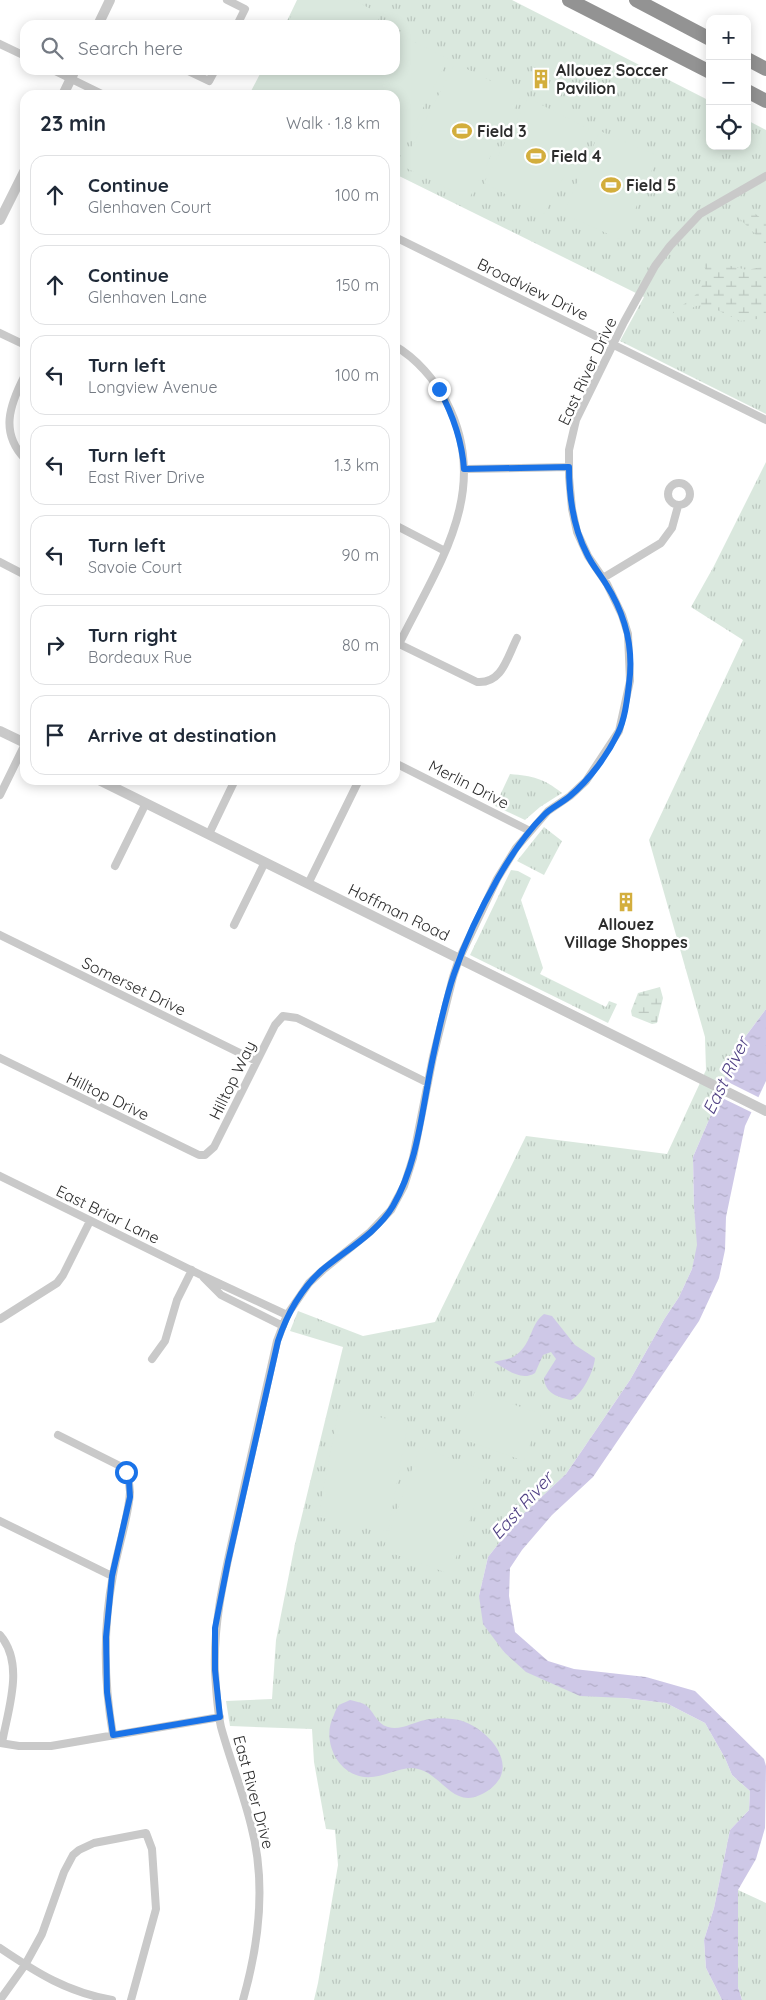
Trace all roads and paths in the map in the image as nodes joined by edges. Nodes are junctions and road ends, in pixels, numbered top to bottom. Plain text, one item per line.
1 (110, 0) edge
2 (227, 0) edge
3 (570, 0) edge
4 (636, 0) edge
5 (100, 20) edge
6 (240, 20) edge
7 (706, 37) edge
8 (0, 44) edge
9 (20, 54) edge
10 (749, 60) edge
11 (766, 69) edge
12 (706, 70) edge
13 (73, 75) edge
14 (74, 75) edge
15 (196, 75) edge
16 (212, 75) edge
17 (65, 90) edge
18 (97, 90) edge
19 (751, 93) edge
20 (766, 101) edge
21 (766, 176) edge
22 (20, 180) edge
23 (0, 220) edge
24 (400, 239) edge
25 (0, 333) edge
26 (20, 342) edge
27 (613, 344) junction
28 (400, 350) edge
29 (20, 385) edge
30 (766, 420) edge
31 (20, 456) edge
32 (569, 467) junction
33 (464, 469) junction
34 (678, 506) dead end
35 (400, 528) edge
36 (445, 551) junction
37 (0, 562) edge
38 (20, 572) edge
39 (603, 578) junction
40 (400, 637) edge
41 (517, 638) dead end
42 (400, 644) edge
43 (0, 731) edge
44 (20, 741) edge
45 (20, 754) edge
46 (400, 766) edge
47 (112, 785) edge
48 (233, 785) edge
49 (357, 785) edge
50 (0, 795) edge
51 (146, 803) junction
52 (530, 831) junction
53 (209, 834) junction
54 (265, 862) junction
55 (115, 866) dead end
56 (308, 884) junction
57 (234, 925) dead end
58 (0, 935) edge
59 (459, 959) junction
60 (0, 1058) edge
61 (256, 1061) junction
62 (428, 1082) junction
63 (766, 1111) edge
64 (205, 1155) joint
65 (0, 1176) edge
66 (90, 1221) junction
67 (192, 1270) junction
68 (203, 1276) junction
69 (287, 1315) junction
70 (0, 1318) edge
71 (283, 1326) junction
72 (152, 1359) dead end
73 (58, 1435) dead end
74 (0, 1521) edge
75 (112, 1576) junction
76 (0, 1635) edge
77 (220, 1717) junction
78 (113, 1735) junction
79 (1, 1743) edge
80 (0, 1948) edge
81 (25, 1964) junction
82 (0, 2000) edge
83 (112, 2000) edge
84 (131, 2000) edge
85 (243, 2000) edge

1 - 5 street
2 - 6 street
3 - 12 highway
4 - 7 highway
8 - 9 street
10 - 11 highway
13 - 17 street
14 - 18 street
15 - 16 street
19 - 20 highway
21 - 27 street, East River Drive
22 - 23 street
24 - 27 street, Broadview Drive
25 - 26 street
27 - 30 street, Broadview Drive
27 - 32 street, East River Drive
28 - 33 street
29 - 31 street
32 - 33 street
32 - 39 street, East River Drive
33 - 36 street
34 - 39 street
35 - 36 street
36 - 40 street
37 - 38 street
39 - 52 street, East River Drive
41 - 42 street
43 - 44 street
45 - 50 street
46 - 52 street, Merlin Drive
47 - 51 street, Hoffman Road
48 - 53 street
49 - 56 street
51 - 53 street, Hoffman Road
51 - 55 street
52 - 59 street, East River Drive
53 - 54 street, Hoffman Road
54 - 56 street, Hoffman Road
54 - 57 street
56 - 59 street, Hoffman Road
58 - 61 street, Somerset Drive
59 - 62 street, East River Drive
59 - 63 street, Hoffman Road
60 - 64 street, Hilltop Drive
61 - 62 street, Hilltop Way
61 - 64 street, Hilltop Way
62 - 69 street, East River Drive
65 - 66 street, East Briar Lane
66 - 67 street, East Briar Lane
66 - 70 street
67 - 68 street, East Briar Lane
67 - 72 street
68 - 69 street, East Briar Lane
68 - 71 street, East Briar Lane
69 - 71 street, East River Drive
71 - 77 street, East River Drive
73 - 75 street
74 - 75 street
75 - 78 street
76 - 79 street
77 - 78 street
77 - 85 street, East River Drive
78 - 79 street
80 - 81 street
81 - 82 street
81 - 83 street
81 - 84 street

